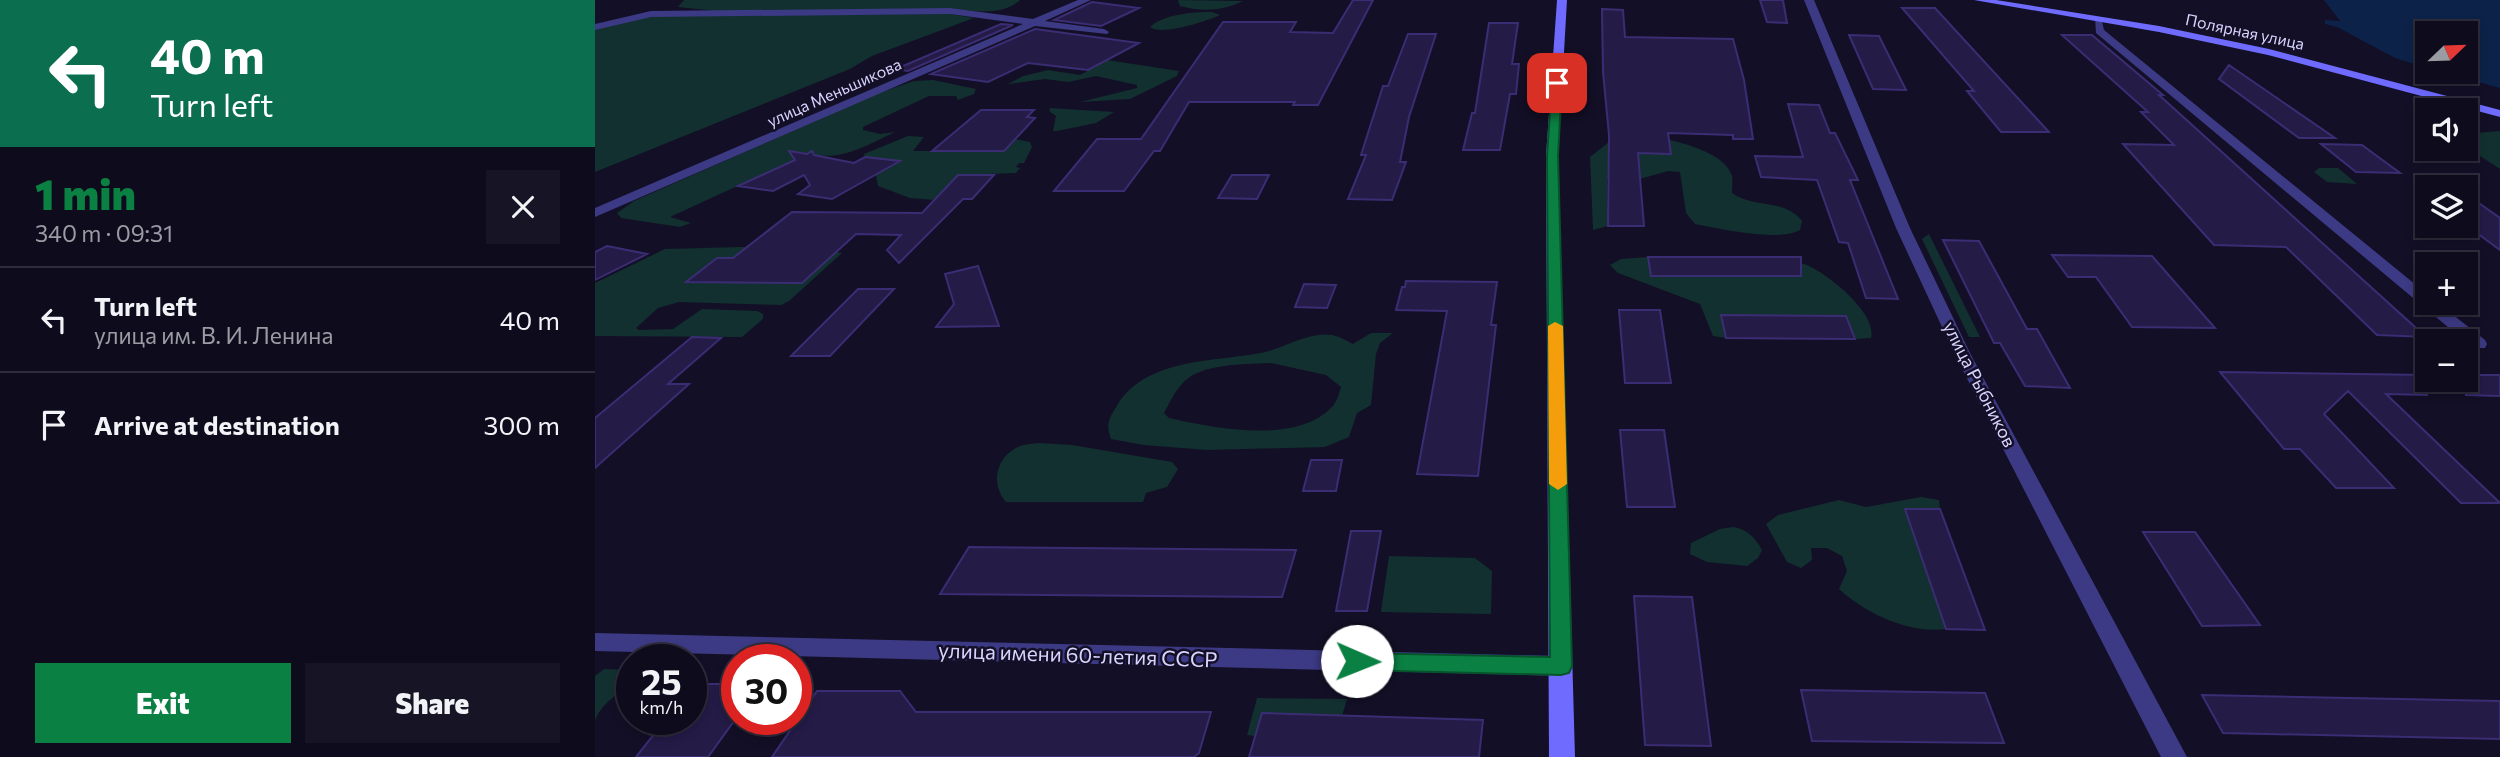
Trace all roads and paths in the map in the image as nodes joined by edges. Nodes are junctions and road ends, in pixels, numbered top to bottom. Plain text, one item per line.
1 (1086, 0) edge
2 (1562, 0) edge
3 (1809, 0) edge
4 (1979, 0) edge
5 (2098, 19) junction
6 (1034, 23) junction
7 (595, 27) edge
8 (1104, 32) dead end
9 (2500, 114) edge
10 (595, 213) edge
11 (2415, 291) edge
12 (2444, 315) edge
13 (2479, 344) dead end
14 (595, 642) edge
15 (1561, 666) junction
16 (1562, 757) edge
17 (2174, 757) edge

1 - 6 street, улица Меньшикова
2 - 15 main road
3 - 17 street, улица Рыбников
4 - 5 main road, Полярная улица
5 - 9 main road, Полярная улица
5 - 11 street
6 - 7 street
6 - 8 street
6 - 10 street, улица Меньшикова
12 - 13 street
14 - 15 street, улица имени 60-летия СССР
15 - 16 main road

